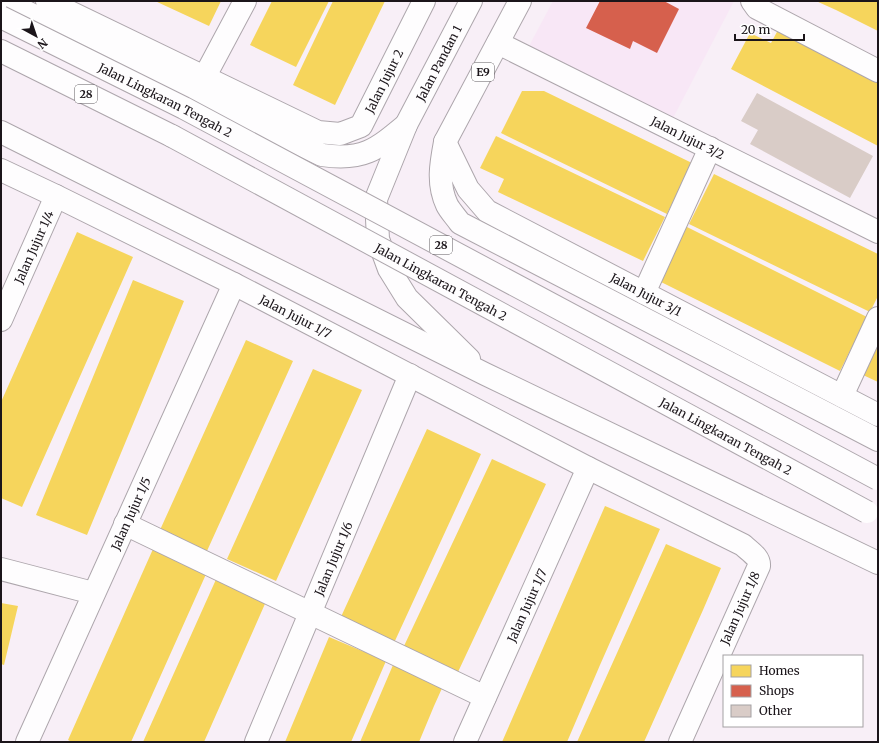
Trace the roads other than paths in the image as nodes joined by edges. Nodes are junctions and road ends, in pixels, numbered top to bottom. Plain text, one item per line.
1 (4, 1) edge
2 (245, 1) edge
3 (424, 1) edge
4 (471, 1) edge
5 (520, 1) edge
6 (752, 1) edge
7 (59, 4) edge
8 (1, 18) edge
9 (498, 43) junction
10 (1, 51) edge
11 (878, 71) edge
12 (205, 76) junction
13 (406, 125) junction
14 (1, 132) edge
15 (445, 142) junction
16 (710, 148) junction
17 (1, 170) edge
18 (56, 196) junction
19 (878, 232) edge
20 (234, 284) junction
21 (644, 293) junction
22 (878, 318) edge
23 (1, 320) edge
24 (485, 374) junction
25 (410, 375) junction
26 (842, 396) junction
27 (878, 415) edge
28 (878, 440) edge
29 (588, 468) junction
30 (878, 479) edge
31 (873, 514) edge
32 (125, 524) junction
33 (743, 545) joint
34 (878, 563) edge
35 (1, 569) edge
36 (94, 593) junction
37 (310, 613) junction
38 (485, 697) junction
39 (27, 742) edge
40 (256, 742) edge
41 (465, 742) edge
42 (680, 742) edge

1 - 13 main road
2 - 12 main road
3 - 12 main road, Jalan Jujur 2
4 - 13 main road, Jalan Pandan 1
5 - 9 main road, E9
6 - 11 main road
7 - 12 main road
8 - 30 main road, Jalan Lingkaran Tengah 2 / 28, bridge
9 - 15 main road, E9
9 - 16 main road, Jalan Jujur 3/2
10 - 31 main road, Jalan Lingkaran Tengah 2 / 28, bridge
13 - 24 main road, Jalan Pandan 1
14 - 24 main road
15 - 21 main road, Jalan Jujur 3/1
15 - 28 main road
16 - 19 main road, Jalan Jujur 3/2
16 - 21 main road
17 - 18 main road, Jalan Jujur 1/7
18 - 20 main road, Jalan Jujur 1/7
18 - 23 main road, Jalan Jujur 1/4
20 - 25 main road, Jalan Jujur 1/7
20 - 32 main road, Jalan Jujur 1/5
21 - 26 main road, Jalan Jujur 3/1
22 - 26 main road
24 - 34 main road
25 - 29 main road, Jalan Jujur 1/7
25 - 37 main road, Jalan Jujur 1/6
26 - 27 main road, Jalan Jujur 3/1
29 - 33 main road, Jalan Jujur 1/7
29 - 38 main road, Jalan Jujur 1/7
32 - 36 main road, Jalan Jujur 1/5
32 - 37 main road
33 - 42 main road, Jalan Jujur 1/8
35 - 36 main road
36 - 39 main road, Jalan Jujur 1/5
37 - 38 main road
37 - 40 main road, Jalan Jujur 1/6
38 - 41 main road, Jalan Jujur 1/7

